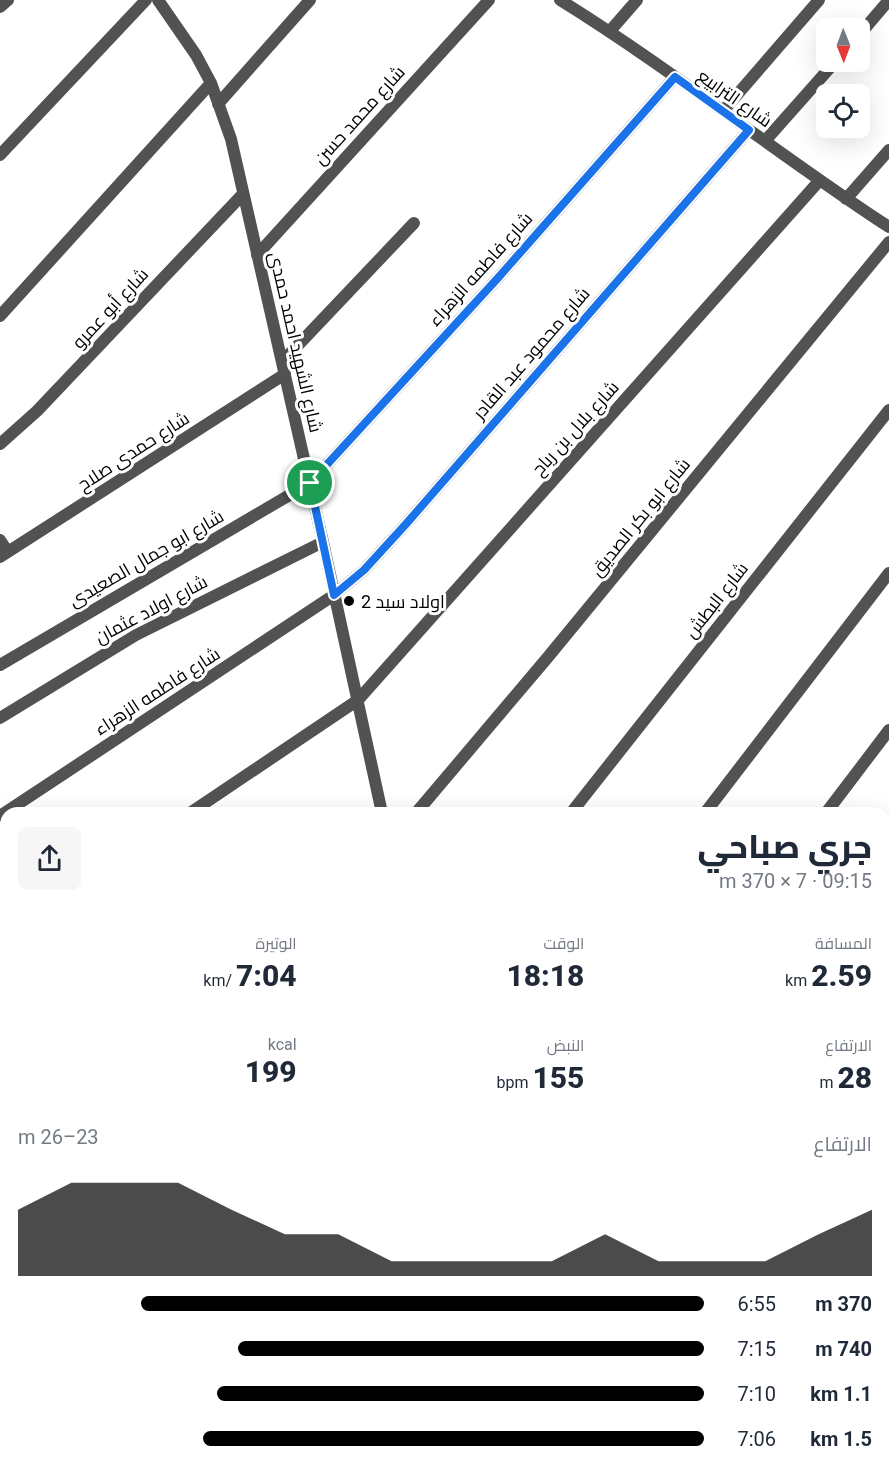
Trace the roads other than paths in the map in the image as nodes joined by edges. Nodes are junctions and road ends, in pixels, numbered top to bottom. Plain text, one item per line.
1 (8, 0) edge
2 (146, 0) edge
3 (158, 0) edge
4 (310, 0) edge
5 (489, 0) edge
6 (560, 0) edge
7 (638, 0) edge
8 (819, 0) edge
9 (889, 0) edge
10 (0, 7) edge
11 (870, 22) edge
12 (610, 31) junction
13 (827, 72) edge
14 (675, 77) junction
15 (211, 83) junction
16 (218, 104) junction
17 (723, 111) junction
18 (749, 130) junction
19 (765, 141) junction
20 (889, 150) edge
21 (0, 154) edge
22 (820, 180) junction
23 (243, 194) junction
24 (846, 199) junction
25 (414, 223) dead end
26 (889, 227) edge
27 (889, 242) edge
28 (257, 255) junction
29 (0, 316) edge
30 (282, 362) junction
31 (285, 374) junction
32 (889, 410) edge
33 (0, 444) edge
34 (310, 483) junction
35 (0, 540) edge
36 (323, 542) junction
37 (4, 555) edge
38 (889, 573) edge
39 (334, 595) junction
40 (0, 665) edge
41 (357, 700) junction
42 (0, 718) edge
43 (889, 730) edge
44 (14, 807) edge
45 (199, 807) edge
46 (381, 807) edge
47 (421, 807) edge
48 (576, 807) edge
49 (710, 807) edge
50 (830, 807) edge

1 - 10 street
2 - 21 street
3 - 15 street, شارع الشهيد احمد حمدى
4 - 16 street
5 - 28 street, شارع محمد حسن
6 - 12 street, شارع الترابيع
7 - 12 street
8 - 17 street
9 - 11 street
12 - 14 street, شارع الترابيع
13 - 19 street
14 - 17 street, شارع الترابيع
14 - 34 street, شارع فاطمه الزهراء
15 - 16 street, شارع الشهيد احمد حمدى
15 - 29 street
16 - 23 street, شارع الشهيد احمد حمدى
17 - 18 street, شارع الترابيع
18 - 19 street, شارع الترابيع
18 - 39 street, شارع محمود عبد القادر
19 - 22 street, شارع الترابيع
20 - 24 street
22 - 24 street, شارع الترابيع
22 - 41 street, شارع بلال بن رباح
23 - 28 street, شارع الشهيد احمد حمدى
23 - 33 street, شارع أبو عمرو
24 - 26 street, شارع الترابيع
25 - 30 street
27 - 47 street, شارع ابو بكر الصديق
28 - 30 street, شارع الشهيد احمد حمدى
30 - 31 street, شارع الشهيد احمد حمدى
31 - 34 street, شارع الشهيد احمد حمدى
31 - 37 street, شارع حمدى صلاح
32 - 48 street, شارع البطش
34 - 36 street, شارع الشهيد احمد حمدى
34 - 40 street, شارع ابو جمال الصعيدى
35 - 37 street
36 - 39 street, شارع الشهيد احمد حمدى
36 - 42 street, شارع اولاد عثمان
38 - 49 street
39 - 41 street, شارع الشهيد احمد حمدى
39 - 44 street, شارع فاطمه الزهراء
41 - 45 street, شارع بلال بن رباح
41 - 46 street, شارع الشهيد احمد حمدى
43 - 50 street

